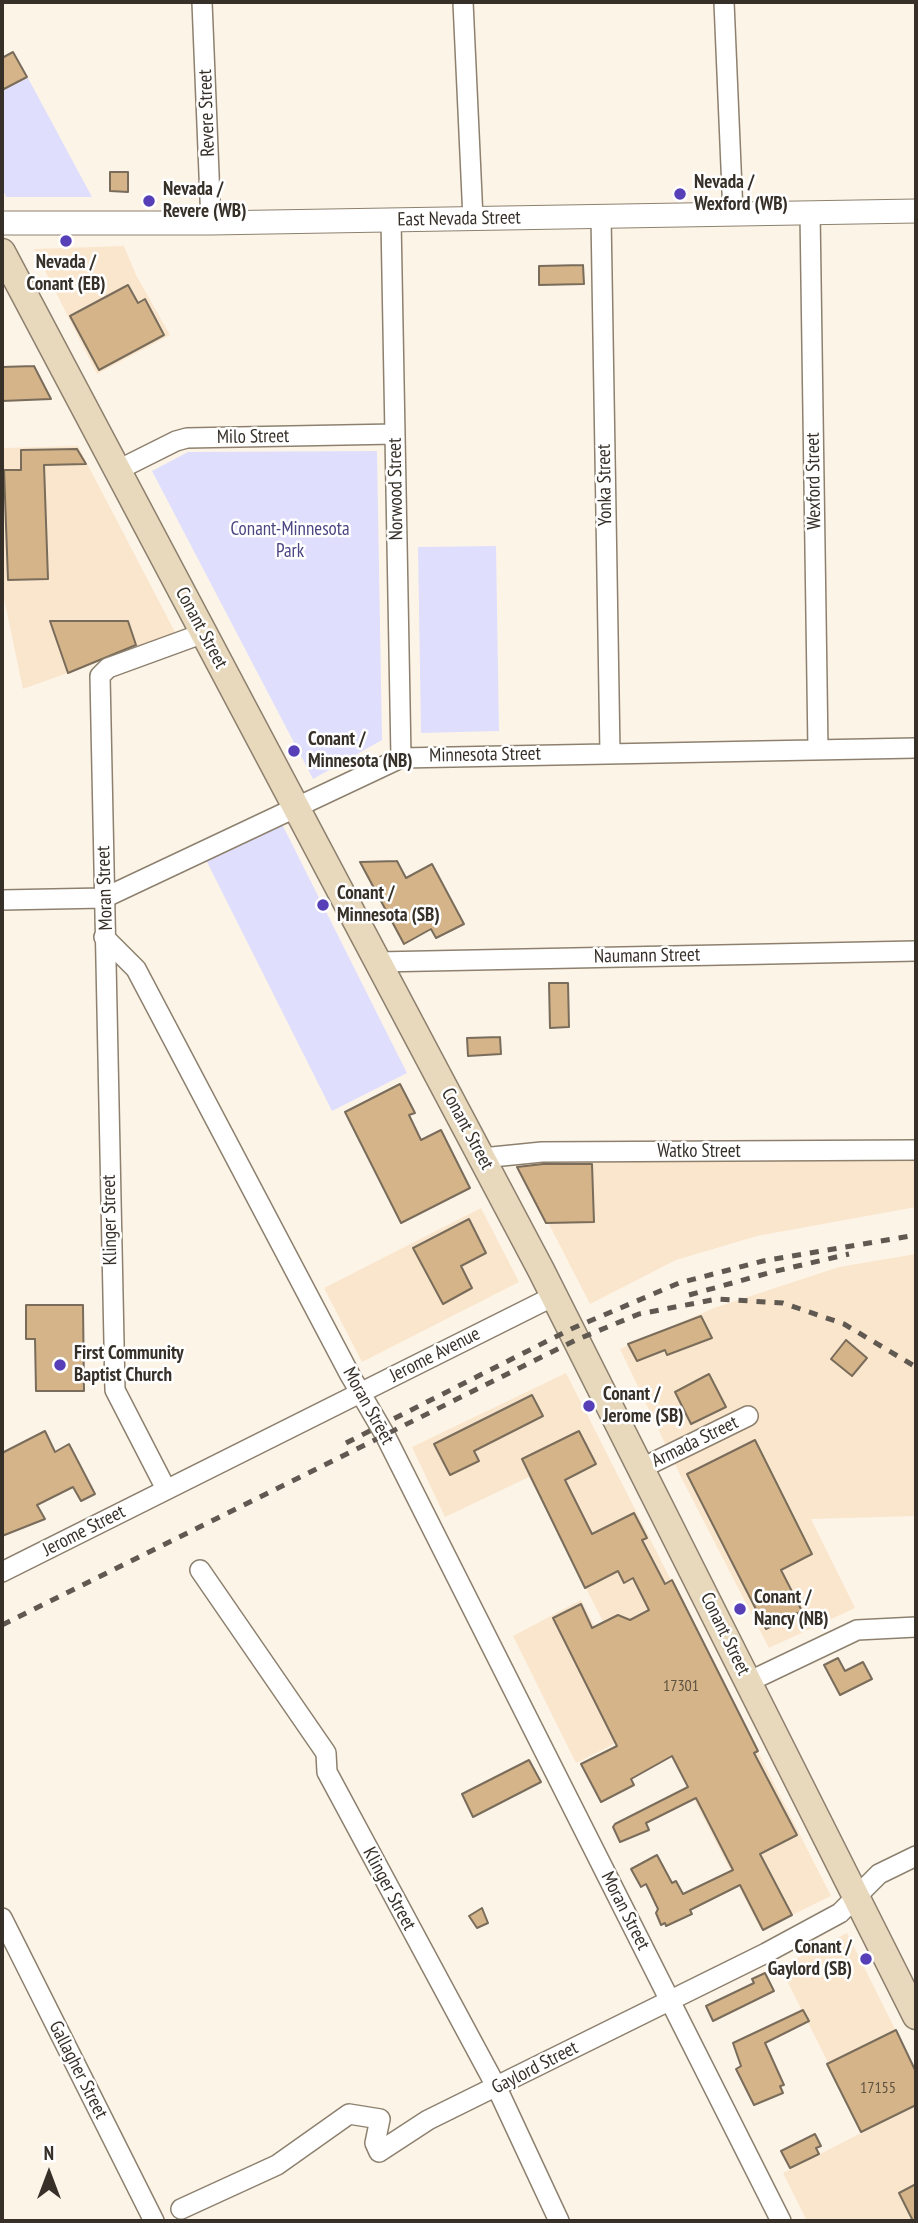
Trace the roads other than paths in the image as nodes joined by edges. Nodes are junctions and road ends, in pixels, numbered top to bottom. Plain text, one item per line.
1 (202, 2) edge
2 (463, 2) edge
3 (724, 2) edge
4 (916, 211) edge
5 (810, 212) junction
6 (733, 214) junction
7 (601, 216) junction
8 (473, 219) junction
9 (391, 220) junction
10 (2, 223) edge
11 (211, 223) junction
12 (2, 252) edge
13 (395, 434) junction
14 (118, 470) junction
15 (204, 633) junction
16 (916, 748) edge
17 (818, 750) junction
18 (610, 753) junction
19 (401, 758) junction
20 (295, 806) junction
21 (104, 898) junction
22 (2, 900) edge
23 (104, 937) junction
24 (916, 951) edge
25 (378, 962) junction
26 (916, 1150) edge
27 (482, 1158) junction
28 (554, 1296) junction
29 (362, 1392) junction
30 (748, 1416) dead end
31 (642, 1468) junction
32 (166, 1489) junction
33 (200, 1570) dead end
34 (2, 1572) edge
35 (916, 1627) edge
36 (748, 1682) junction
37 (916, 1856) edge
38 (855, 1894) junction
39 (2, 1918) edge
40 (670, 2001) junction
41 (916, 2016) edge
42 (497, 2088) junction
43 (181, 2209) dead end
44 (155, 2221) edge
45 (559, 2221) edge
46 (780, 2221) edge

1 - 11 street, Revere Street
2 - 8 street
3 - 6 street
4 - 5 street, East Nevada Street
5 - 6 street, East Nevada Street
5 - 17 street, Wexford Street
6 - 7 street, East Nevada Street
7 - 8 street, East Nevada Street
7 - 18 street, Yonka Street
8 - 9 street, East Nevada Street
9 - 11 street, East Nevada Street
9 - 13 street, Norwood Street
10 - 11 street, East Nevada Street
12 - 14 main road, Conant Street
13 - 14 street, Milo Street
13 - 19 street, Norwood Street
14 - 15 main road, Conant Street
15 - 20 main road, Conant Street
15 - 21 street, Moran Street
16 - 17 street, Minnesota Street
17 - 18 street, Minnesota Street
18 - 19 street, Minnesota Street
19 - 20 street, Minnesota Street
20 - 21 street, Minnesota Street
20 - 25 main road, Conant Street
21 - 22 street, Minnesota Street
21 - 23 street, Moran Street
23 - 29 street, Moran Street
23 - 32 street, Klinger Street
24 - 25 street, Naumann Street
25 - 27 main road, Conant Street
26 - 27 street, Watko Street
27 - 28 main road, Conant Street
28 - 29 street, Jerome Avenue
28 - 31 main road, Conant Street
29 - 32 street, Jerome Avenue
29 - 40 street, Moran Street
30 - 31 street, Armada Street
31 - 36 main road, Conant Street
32 - 34 street, Jerome Street
33 - 42 street, Klinger Street
35 - 36 street
36 - 38 main road, Conant Street
37 - 38 street, Gaylord Street
38 - 40 street, Gaylord Street
38 - 41 main road, Conant Street
39 - 44 street, Gallagher Street
40 - 42 street, Gaylord Street
40 - 46 street, Moran Street
42 - 43 street, Gaylord Street
42 - 45 street, Klinger Street

